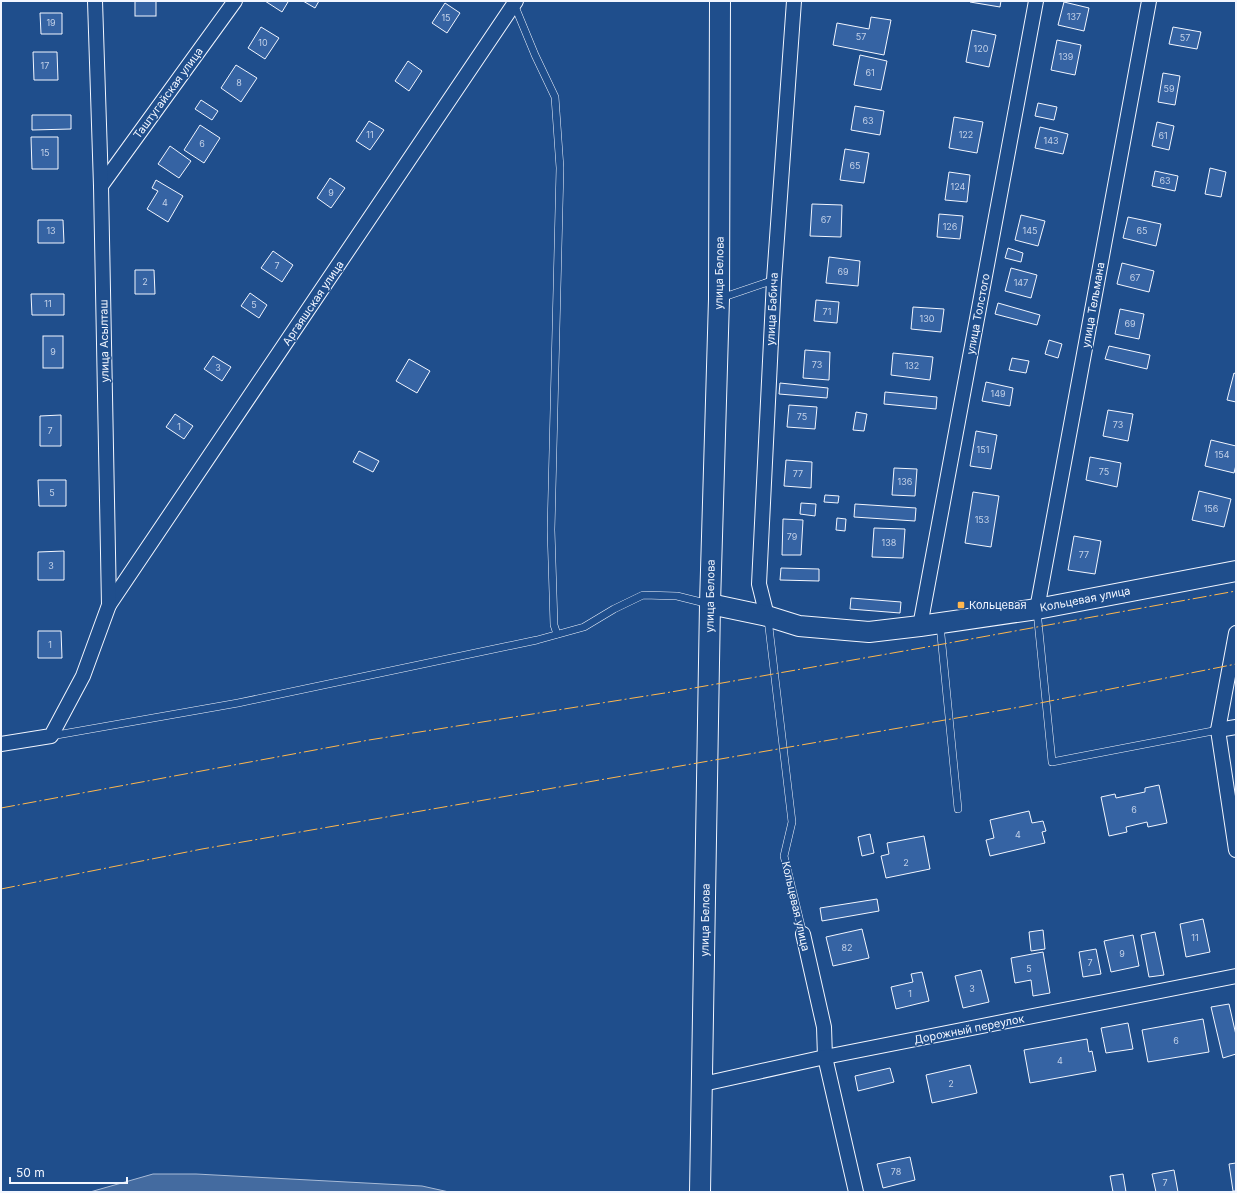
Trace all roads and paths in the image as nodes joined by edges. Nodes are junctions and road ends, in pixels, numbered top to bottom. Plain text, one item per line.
1 (95, 1) edge
2 (235, 1) edge
3 (720, 1) edge
4 (1036, 1) edge
5 (1149, 1) edge
6 (789, 2) edge
7 (515, 3) edge
8 (101, 186) junction
9 (774, 280) junction
10 (719, 299) junction
11 (1236, 571) edge
12 (710, 604) junction
13 (109, 605) junction
14 (1037, 608) junction
15 (767, 616) junction
16 (940, 623) junction
17 (920, 626) junction
18 (1236, 633) edge
19 (557, 634) junction
20 (1236, 727) edge
21 (1218, 730) junction
22 (51, 736) junction
23 (1, 744) edge
24 (958, 809) dead end
25 (1236, 850) edge
26 (803, 934) joint
27 (1236, 976) edge
28 (825, 1057) junction
29 (703, 1084) junction
30 (700, 1192) edge
31 (856, 1192) edge

1 - 8 street, улица Асылташ
2 - 8 street, Таштугайская улица
3 - 10 main road, улица Белова
4 - 17 street, улица Толстого
5 - 14 street, улица Тельмана
6 - 9 street, улица Бабича
7 - 13 street, Аргаяшская улица
7 - 19 lane
8 - 13 street, улица Асылташ
9 - 10 lane
9 - 15 street, улица Бабича
10 - 12 main road, улица Белова
11 - 14 main road, Кольцевая улица
12 - 15 main road, Кольцевая улица
12 - 19 lane
12 - 29 main road, улица Белова
13 - 22 street, улица Асылташ
14 - 16 main road, Кольцевая улица
14 - 21 lane
15 - 17 main road, Кольцевая улица
15 - 26 lane, Кольцевая улица
16 - 17 main road, Кольцевая улица
16 - 24 lane
18 - 21 street
19 - 22 lane
20 - 21 street
21 - 25 street
22 - 23 street
26 - 28 street, Кольцевая улица
27 - 28 street, Дорожный переулок
28 - 29 street, Дорожный переулок
28 - 31 street, Кольцевая улица
29 - 30 main road, улица Белова

